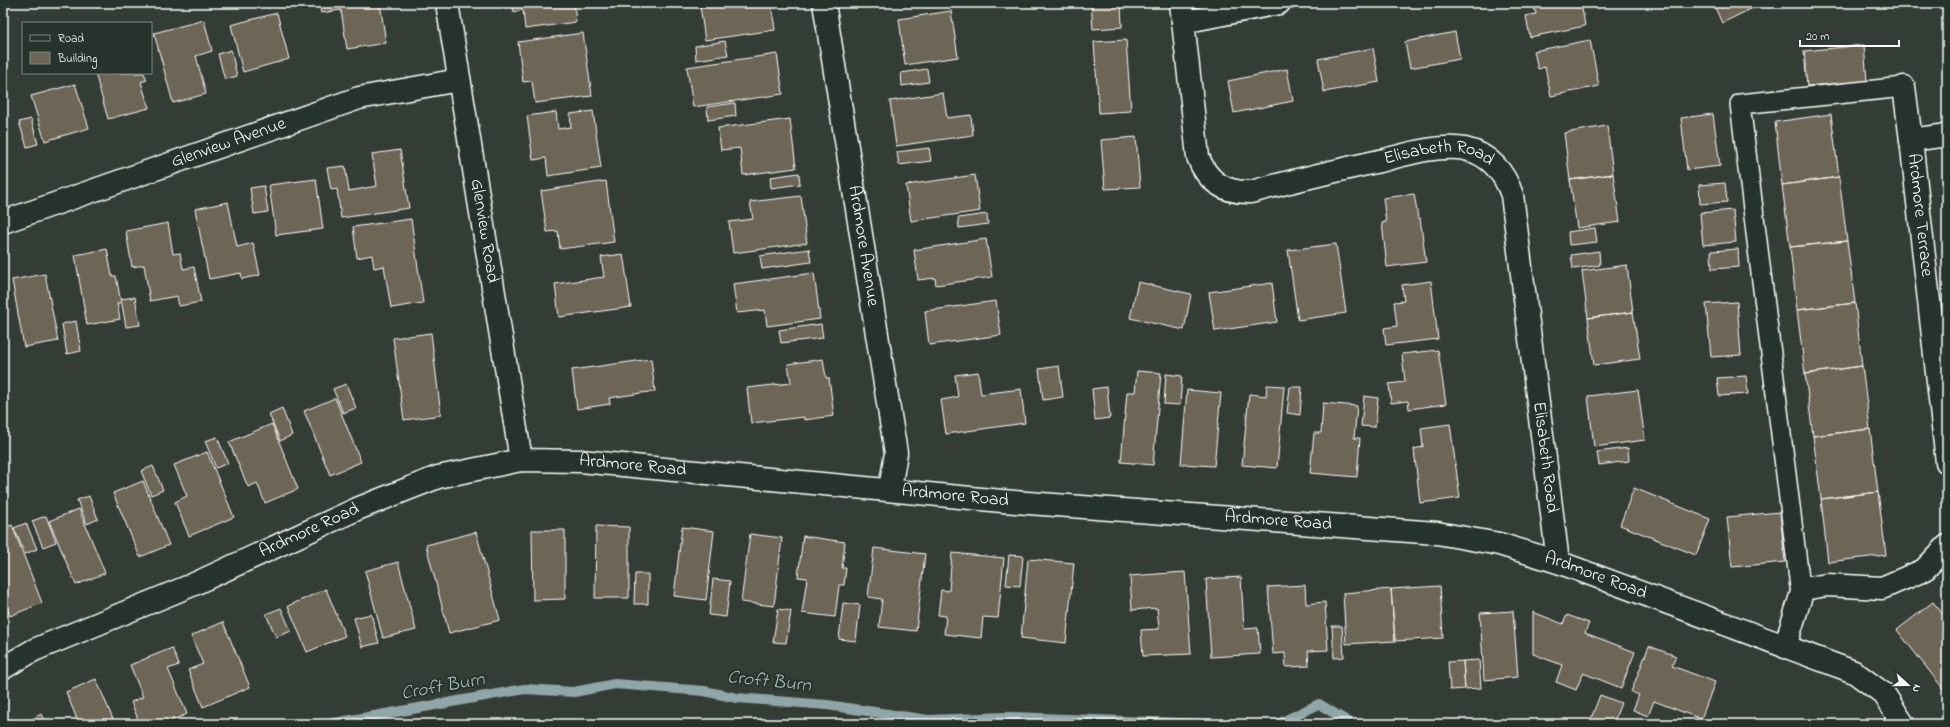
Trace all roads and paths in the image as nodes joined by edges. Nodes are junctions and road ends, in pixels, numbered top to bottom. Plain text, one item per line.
1 (447, 3) edge
2 (824, 3) edge
3 (1279, 3) edge
4 (1182, 12) edge
5 (459, 80) junction
6 (1904, 87) joint
7 (1947, 135) edge
8 (1911, 140) junction
9 (3, 222) edge
10 (520, 460) junction
11 (1947, 462) edge
12 (890, 489) junction
13 (1947, 546) edge
14 (1558, 562) junction
15 (1802, 595) junction
16 (1785, 647) junction
17 (3, 668) edge
18 (1903, 724) edge

1 - 5 street, Glenview Road
2 - 12 street, Ardmore Avenue
3 - 4 street
4 - 14 street, Elisabeth Road
5 - 9 street, Glenview Avenue
5 - 10 street, Glenview Road
6 - 8 street, Ardmore Terrace
6 - 15 lane
7 - 8 street
8 - 11 street, Ardmore Terrace
10 - 12 street, Ardmore Road
10 - 17 street, Ardmore Road
12 - 14 street, Ardmore Road
13 - 15 street
14 - 16 street, Ardmore Road
15 - 16 street
16 - 18 street, Ardmore Road

